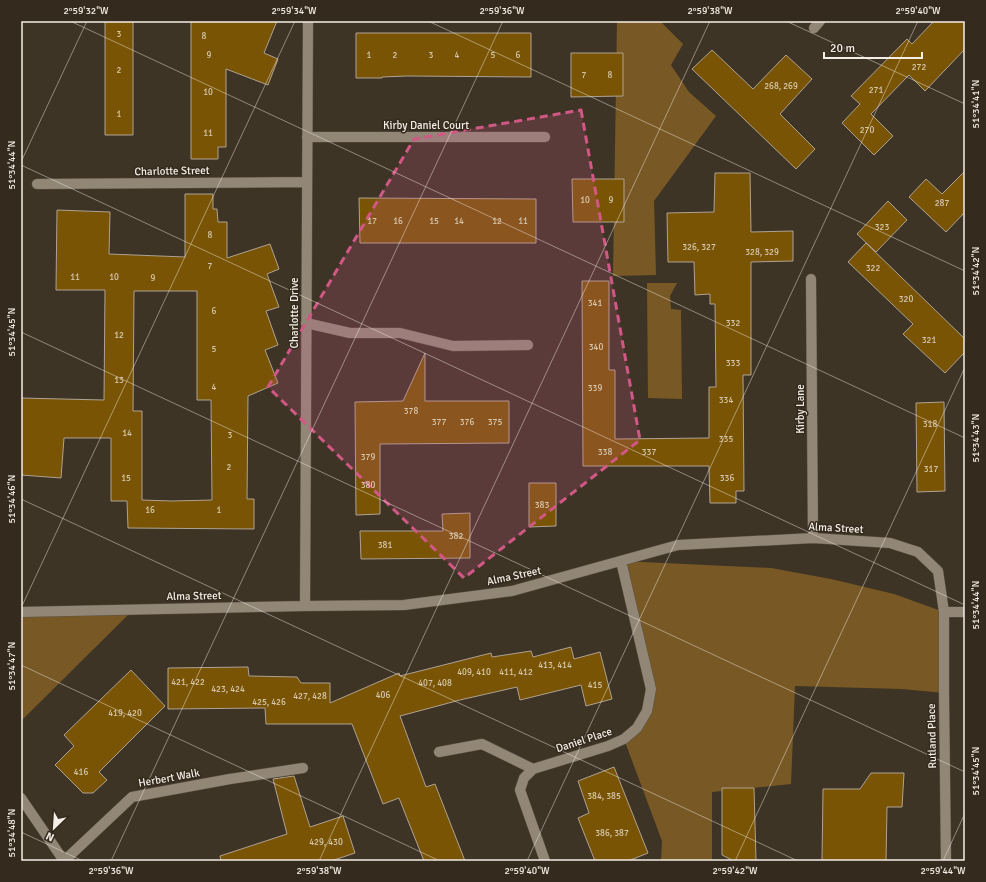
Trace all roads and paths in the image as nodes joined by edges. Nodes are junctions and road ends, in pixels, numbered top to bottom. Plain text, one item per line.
1 (308, 21) edge
2 (307, 137) junction
3 (546, 137) dead end
4 (307, 182) junction
5 (37, 184) dead end
6 (811, 279) dead end
7 (306, 323) junction
8 (528, 345) dead end
9 (813, 538) junction
10 (621, 561) junction
11 (304, 606) junction
12 (21, 612) edge
13 (944, 612) junction
14 (965, 612) edge
15 (439, 752) dead end
16 (303, 768) dead end
17 (533, 769) junction
18 (21, 798) edge
19 (64, 861) edge
20 (545, 861) edge
21 (946, 861) edge

1 - 2 street, Charlotte Drive
2 - 3 street, Kirby Daniel Court
2 - 4 street, Charlotte Drive
4 - 5 street, Charlotte Street
4 - 7 street, Charlotte Drive
6 - 9 street, Kirby Lane
7 - 8 street
7 - 11 street, Charlotte Drive
9 - 10 street, Alma Street
9 - 13 street, Alma Street
10 - 11 street, Alma Street
10 - 17 street, Daniel Place
11 - 12 street, Alma Street
13 - 14 street
13 - 21 street, Rutland Place
15 - 17 street
16 - 19 street, Herbert Walk
17 - 20 street
18 - 19 street, Herbert Walk

